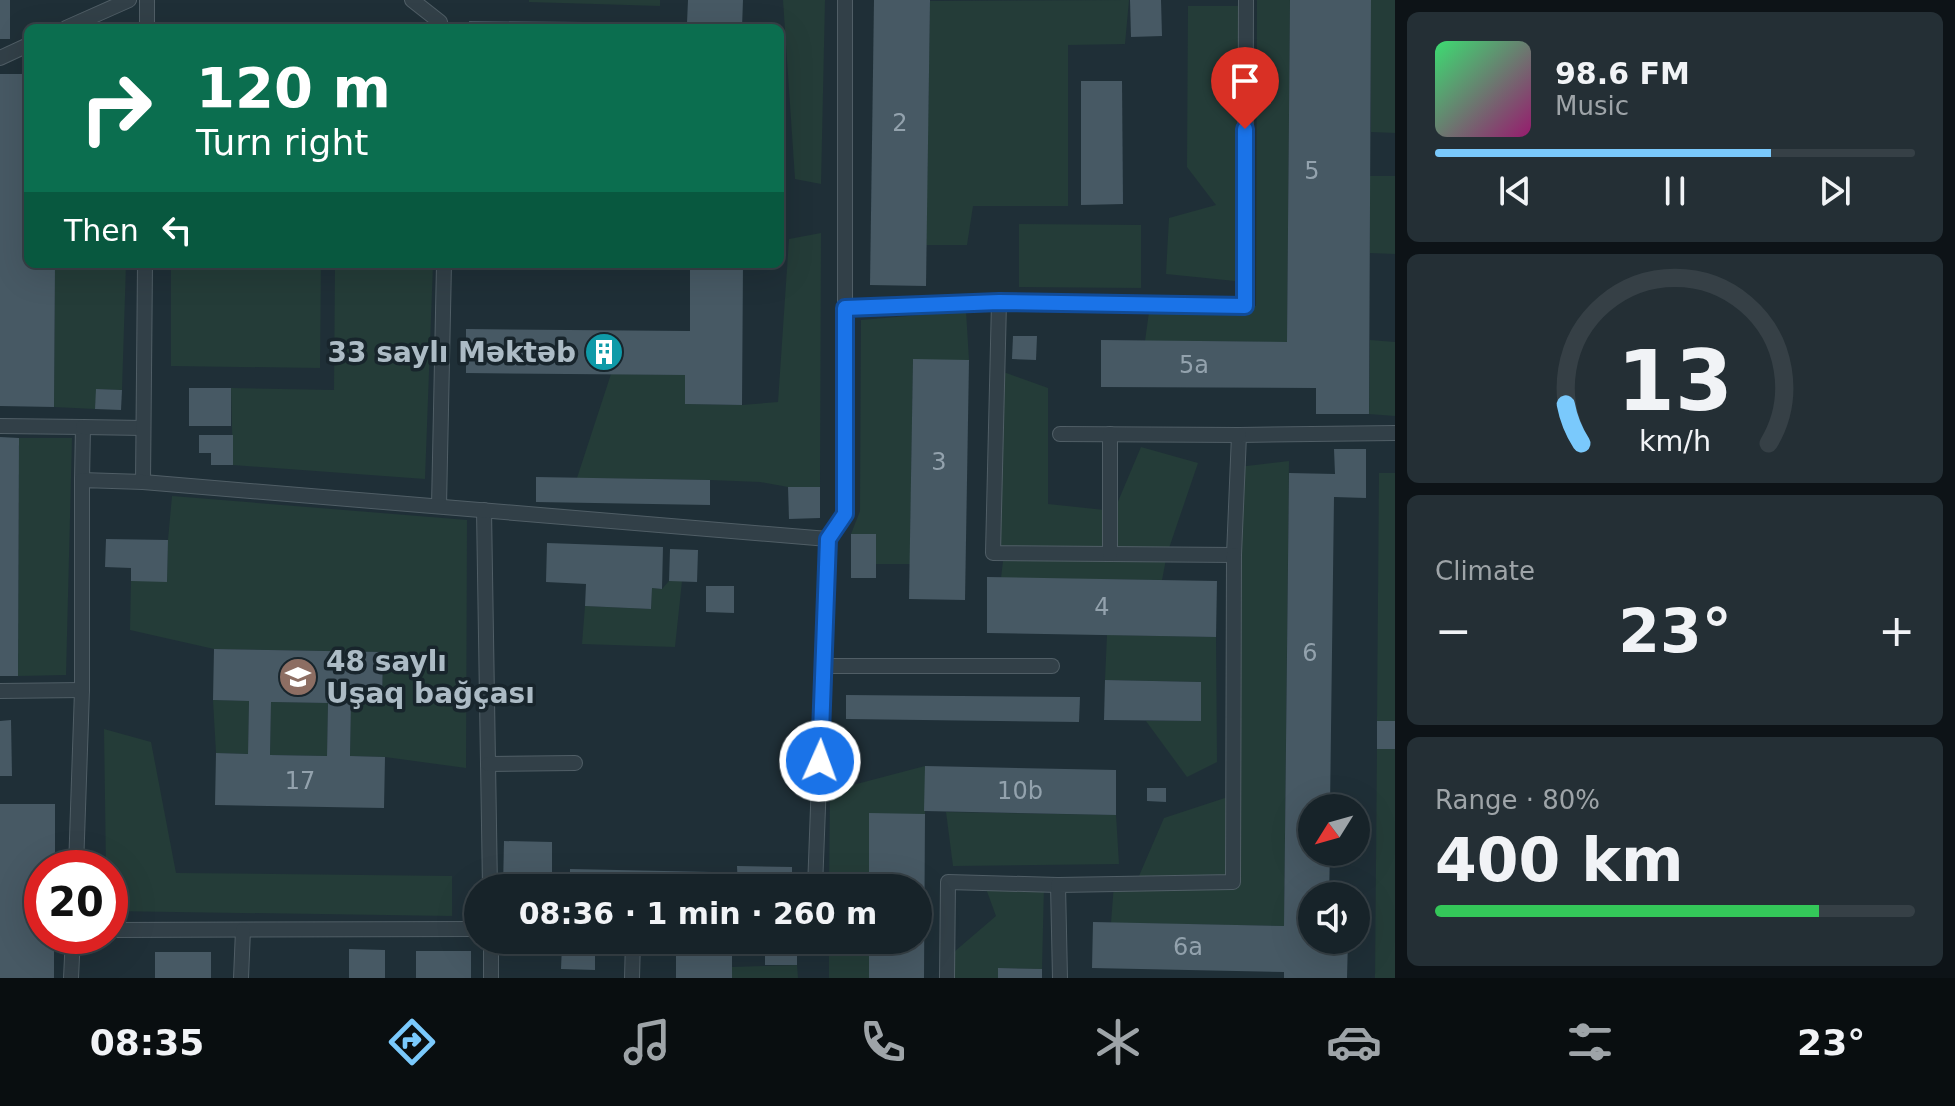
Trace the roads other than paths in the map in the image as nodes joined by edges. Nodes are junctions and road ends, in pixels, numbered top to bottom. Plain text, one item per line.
1 (129, 0) edge
2 (147, 0) edge
3 (412, 0) edge
4 (845, 0) edge
5 (1246, 0) edge
6 (75, 24) edge
7 (147, 24) edge
8 (440, 24) edge
9 (24, 47) edge
10 (0, 58) edge
11 (145, 268) edge
12 (444, 268) edge
13 (999, 302) junction
14 (845, 308) junction
15 (0, 426) edge
16 (83, 427) junction
17 (143, 428) junction
18 (1395, 433) edge
19 (1060, 434) dead end
20 (1110, 434) junction
21 (1239, 435) junction
22 (82, 480) junction
23 (143, 482) junction
24 (439, 506) junction
25 (484, 510) junction
26 (828, 539) junction
27 (1110, 554) junction
28 (1234, 555) junction
29 (823, 666) junction
30 (1052, 666) dead end
31 (82, 690) junction
32 (0, 691) edge
33 (575, 763) dead end
34 (488, 764) junction
35 (77, 850) edge
36 (490, 874) edge
37 (816, 874) edge
38 (1058, 885) junction
39 (464, 929) edge
40 (128, 930) edge
41 (243, 930) junction
42 (72, 954) edge
43 (491, 954) edge
44 (633, 954) edge
45 (71, 978) edge
46 (241, 978) edge
47 (491, 978) edge
48 (632, 978) edge
49 (947, 978) edge
50 (1060, 978) edge

1 - 6 lane
2 - 7 lane
3 - 8 lane
4 - 14 lane
5 - 13 lane
9 - 10 lane
11 - 17 lane
12 - 24 lane
13 - 14 lane
13 - 27 lane
14 - 26 lane
15 - 16 lane
16 - 17 lane
16 - 22 lane
17 - 23 lane
18 - 21 lane
19 - 20 lane
20 - 21 lane
20 - 27 lane
21 - 28 lane
22 - 23 lane
22 - 31 lane
23 - 24 lane
24 - 25 lane
25 - 26 lane
25 - 34 lane
26 - 29 lane
27 - 28 lane
28 - 38 lane
29 - 30 lane
29 - 37 lane
31 - 32 lane
31 - 35 lane
33 - 34 lane
34 - 36 lane
38 - 49 lane
38 - 50 lane
39 - 41 lane
40 - 41 lane
41 - 46 lane
42 - 45 lane
43 - 47 lane
44 - 48 lane

